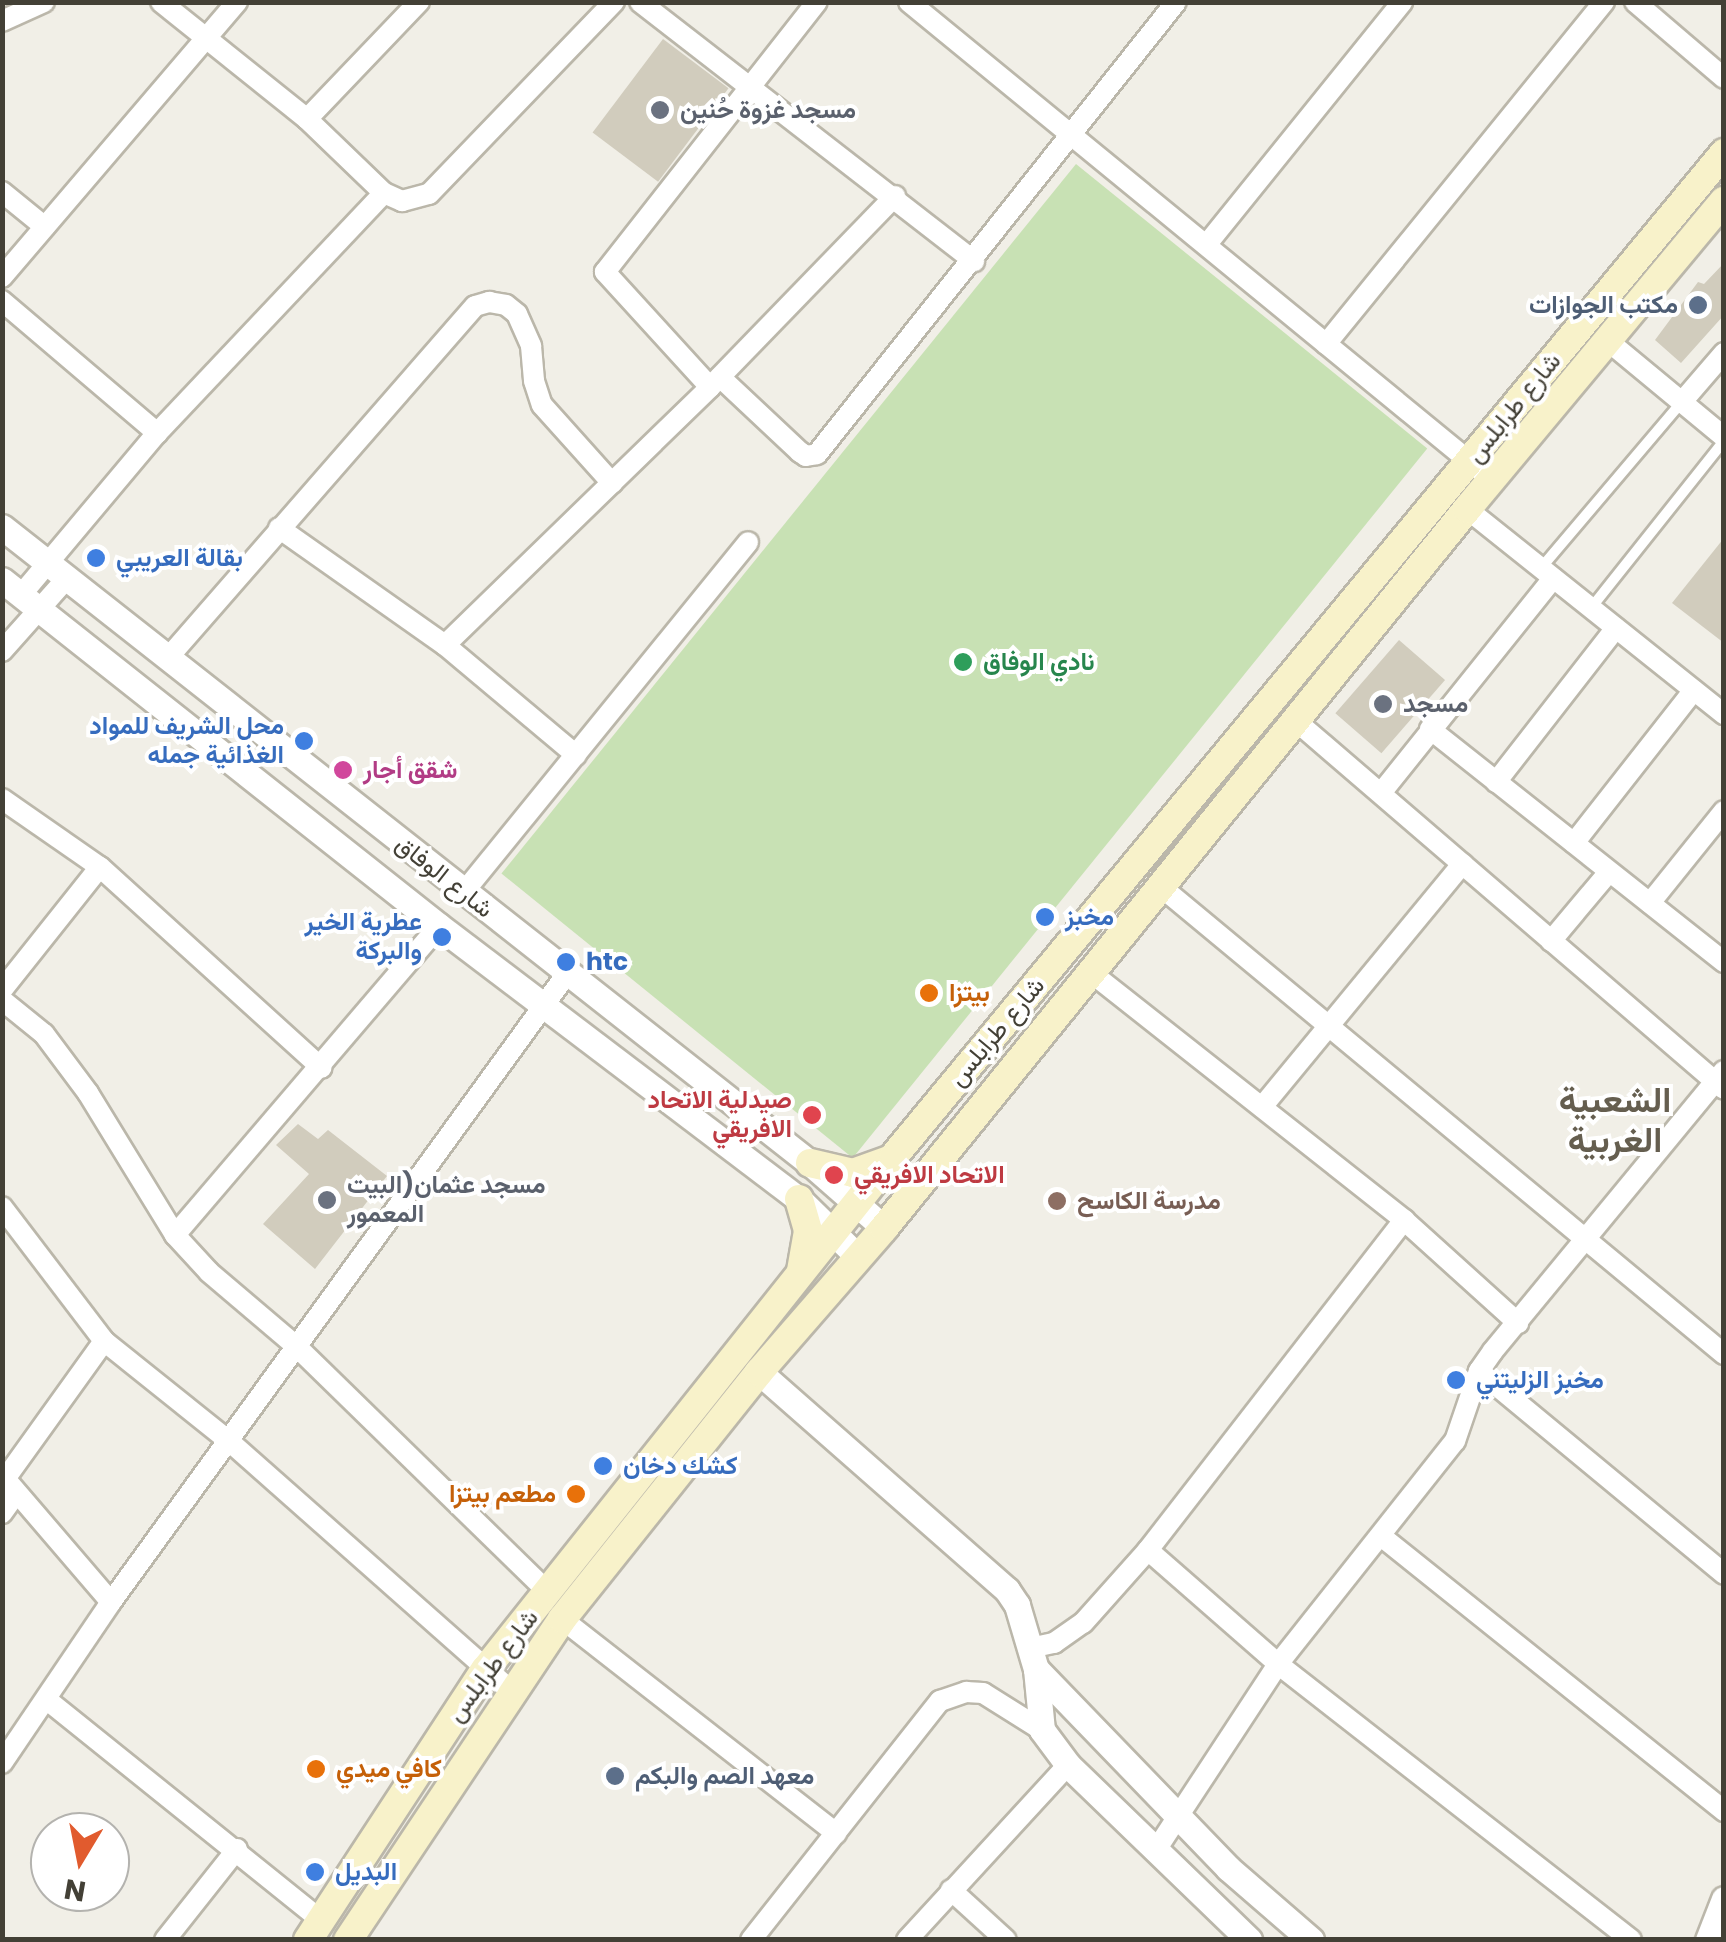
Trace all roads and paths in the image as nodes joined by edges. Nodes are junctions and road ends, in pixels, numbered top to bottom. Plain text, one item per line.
1 (44, 2) edge
2 (161, 2) edge
3 (236, 2) edge
4 (419, 2) edge
5 (614, 2) edge
6 (640, 2) edge
7 (817, 2) edge
8 (909, 2) edge
9 (1402, 2) edge
10 (1604, 2) edge
11 (1635, 2) edge
12 (1164, 7) edge
13 (2, 20) edge
14 (204, 40) junction
15 (1724, 78) edge
16 (749, 90) junction
17 (307, 120) junction
18 (1071, 134) junction
19 (1724, 153) edge
20 (2, 192) edge
21 (384, 193) junction
22 (895, 196) junction
23 (1724, 201) edge
24 (45, 227) junction
25 (1207, 244) junction
26 (974, 261) junction
27 (2, 277) edge
28 (2, 301) edge
29 (1608, 341) junction
30 (1326, 344) junction
31 (1724, 353) edge
32 (715, 382) junction
33 (1681, 403) junction
34 (157, 433) junction
35 (1724, 439) edge
36 (1480, 471) junction
37 (612, 483) junction
38 (1467, 509) junction
39 (2, 527) edge
40 (279, 528) junction
41 (748, 542) dead end
42 (47, 561) junction
43 (1547, 573) junction
44 (68, 578) junction
45 (21, 595) edge
46 (1590, 608) junction
47 (1616, 628) junction
48 (445, 645) junction
49 (2, 651) edge
50 (167, 660) junction
51 (1694, 690) junction
52 (1724, 714) edge
53 (1296, 721) junction
54 (1430, 730) junction
55 (576, 754) junction
56 (1496, 782) junction
57 (1381, 793) junction
58 (2, 798) edge
59 (1724, 812) edge
60 (1574, 844) junction
61 (1462, 864) junction
62 (100, 867) junction
63 (1608, 873) junction
64 (1160, 886) junction
65 (463, 892) junction
66 (1650, 903) junction
67 (438, 926) junction
68 (1551, 941) junction
69 (1723, 960) edge
70 (1089, 971) junction
71 (568, 972) junction
72 (2, 990) edge
73 (2, 1000) edge
74 (545, 1007) junction
75 (1329, 1030) junction
76 (322, 1068) junction
77 (1721, 1081) edge
78 (1262, 1107) junction
79 (894, 1156) junction
80 (810, 1162) junction
81 (799, 1199) junction
82 (857, 1204) junction
83 (2, 1207) edge
84 (1404, 1220) junction
85 (884, 1228) junction
86 (835, 1233) junction
87 (175, 1235) junction
88 (1586, 1239) junction
89 (858, 1257) junction
90 (796, 1278) junction
91 (1518, 1323) junction
92 (104, 1341) junction
93 (297, 1347) junction
94 (1724, 1354) edge
95 (1479, 1370) junction
96 (759, 1372) junction
97 (229, 1441) junction
98 (8, 1483) edge
99 (2, 1513) edge
100 (1380, 1536) junction
101 (1148, 1550) junction
102 (1724, 1574) edge
103 (549, 1593) junction
104 (111, 1602) junction
105 (562, 1620) junction
106 (1033, 1658) junction
107 (1278, 1664) junction
108 (485, 1670) junction
109 (513, 1692) junction
110 (46, 1699) junction
111 (1042, 1730) junction
112 (2, 1763) edge
113 (1068, 1765) junction
114 (1724, 1811) edge
115 (1178, 1816) junction
116 (836, 1832) junction
117 (237, 1849) junction
118 (1156, 1850) junction
119 (951, 1890) junction
120 (1724, 1899) edge
121 (315, 1930) edge
122 (1246, 1939) edge
123 (166, 1940) edge
124 (348, 1940) edge
125 (752, 1940) edge
126 (907, 1940) edge
127 (1006, 1940) edge
128 (1311, 1940) edge
129 (1631, 1940) edge
130 (1708, 1940) edge

1 - 13 street
2 - 14 street
3 - 14 street
4 - 17 street
5 - 21 street
6 - 16 street
7 - 16 street
8 - 18 street
9 - 25 street
10 - 30 street
11 - 15 street
12 - 18 street
14 - 17 street
14 - 24 street
16 - 22 street
16 - 32 street
17 - 21 street
18 - 25 street
18 - 26 street
19 - 36 main road, شارع طرابلس
20 - 24 street
21 - 34 street
22 - 26 street
22 - 32 street
23 - 29 main road, شارع طرابلس
24 - 27 street
25 - 30 street
26 - 32 street
28 - 34 street
29 - 33 street
29 - 36 main road, شارع طرابلس
30 - 36 street
31 - 33 street
32 - 37 street
33 - 35 street
33 - 43 lane
34 - 42 street
35 - 46 lane
36 - 38 main road, شارع طرابلس
36 - 79 main road, شارع طرابلس
37 - 40 street
37 - 48 street
38 - 43 street
38 - 53 main road, شارع طرابلس
39 - 42 street, شارع الوفاق
40 - 48 street
40 - 50 street
41 - 55 street
42 - 44 street, شارع الوفاق
42 - 45 street
43 - 46 street
43 - 54 street
44 - 45 street
44 - 50 street, شارع الوفاق
45 - 49 street
45 - 67 street, شارع الوفاق
46 - 47 street
47 - 51 street
47 - 56 street
48 - 55 street
50 - 65 street, شارع الوفاق
51 - 52 street
51 - 60 street
53 - 57 street
53 - 64 main road, شارع طرابلس
54 - 56 street
54 - 57 street
55 - 65 street
56 - 60 street
57 - 61 street
58 - 62 street
59 - 66 street
60 - 63 street
61 - 68 street
61 - 75 street
62 - 72 street
62 - 76 street
63 - 66 street
63 - 68 street
64 - 70 main road, شارع طرابلس
64 - 75 street
65 - 71 street, شارع الوفاق
66 - 69 street
67 - 74 street, شارع الوفاق
67 - 76 street
68 - 77 street
70 - 78 street
70 - 85 main road, شارع طرابلس
71 - 74 street
71 - 80 street, شارع الوفاق
73 - 87 street
74 - 81 street, شارع الوفاق
74 - 93 street
75 - 78 street
75 - 88 street
76 - 87 street
77 - 88 street
78 - 84 street
79 - 80 main road
79 - 82 main road, شارع طرابلس
80 - 82 street, شارع الوفاق
81 - 86 street, شارع الوفاق
81 - 90 main road
82 - 85 street, شارع الوفاق
82 - 86 main road, شارع طرابلس
83 - 92 street
84 - 91 street
84 - 101 street
85 - 89 main road, شارع طرابلس
86 - 89 street, شارع الوفاق
86 - 90 main road, شارع طرابلس
87 - 93 street
88 - 91 street
88 - 94 street
89 - 96 main road, شارع طرابلس
90 - 103 main road, شارع طرابلس
91 - 95 street
92 - 97 street
92 - 98 street
93 - 97 street
93 - 103 street
95 - 100 street
95 - 102 street
96 - 105 main road, شارع طرابلس
96 - 106 street
97 - 104 street
97 - 108 street
98 - 99 street
98 - 104 street
100 - 107 street
100 - 114 street
101 - 106 street
101 - 107 street
103 - 108 main road, شارع طرابلس
104 - 110 street
105 - 109 main road, شارع طرابلس
105 - 116 street
106 - 111 street
106 - 115 street
107 - 115 street
107 - 129 street
108 - 109 street
108 - 121 main road, شارع طرابلس
109 - 124 main road, شارع طرابلس
110 - 112 street
110 - 117 street
111 - 113 street
111 - 116 street
113 - 118 street
113 - 119 street
115 - 118 street
115 - 128 street
116 - 125 street
117 - 121 street
117 - 123 street
118 - 122 street
119 - 126 street
119 - 127 street
120 - 130 street

